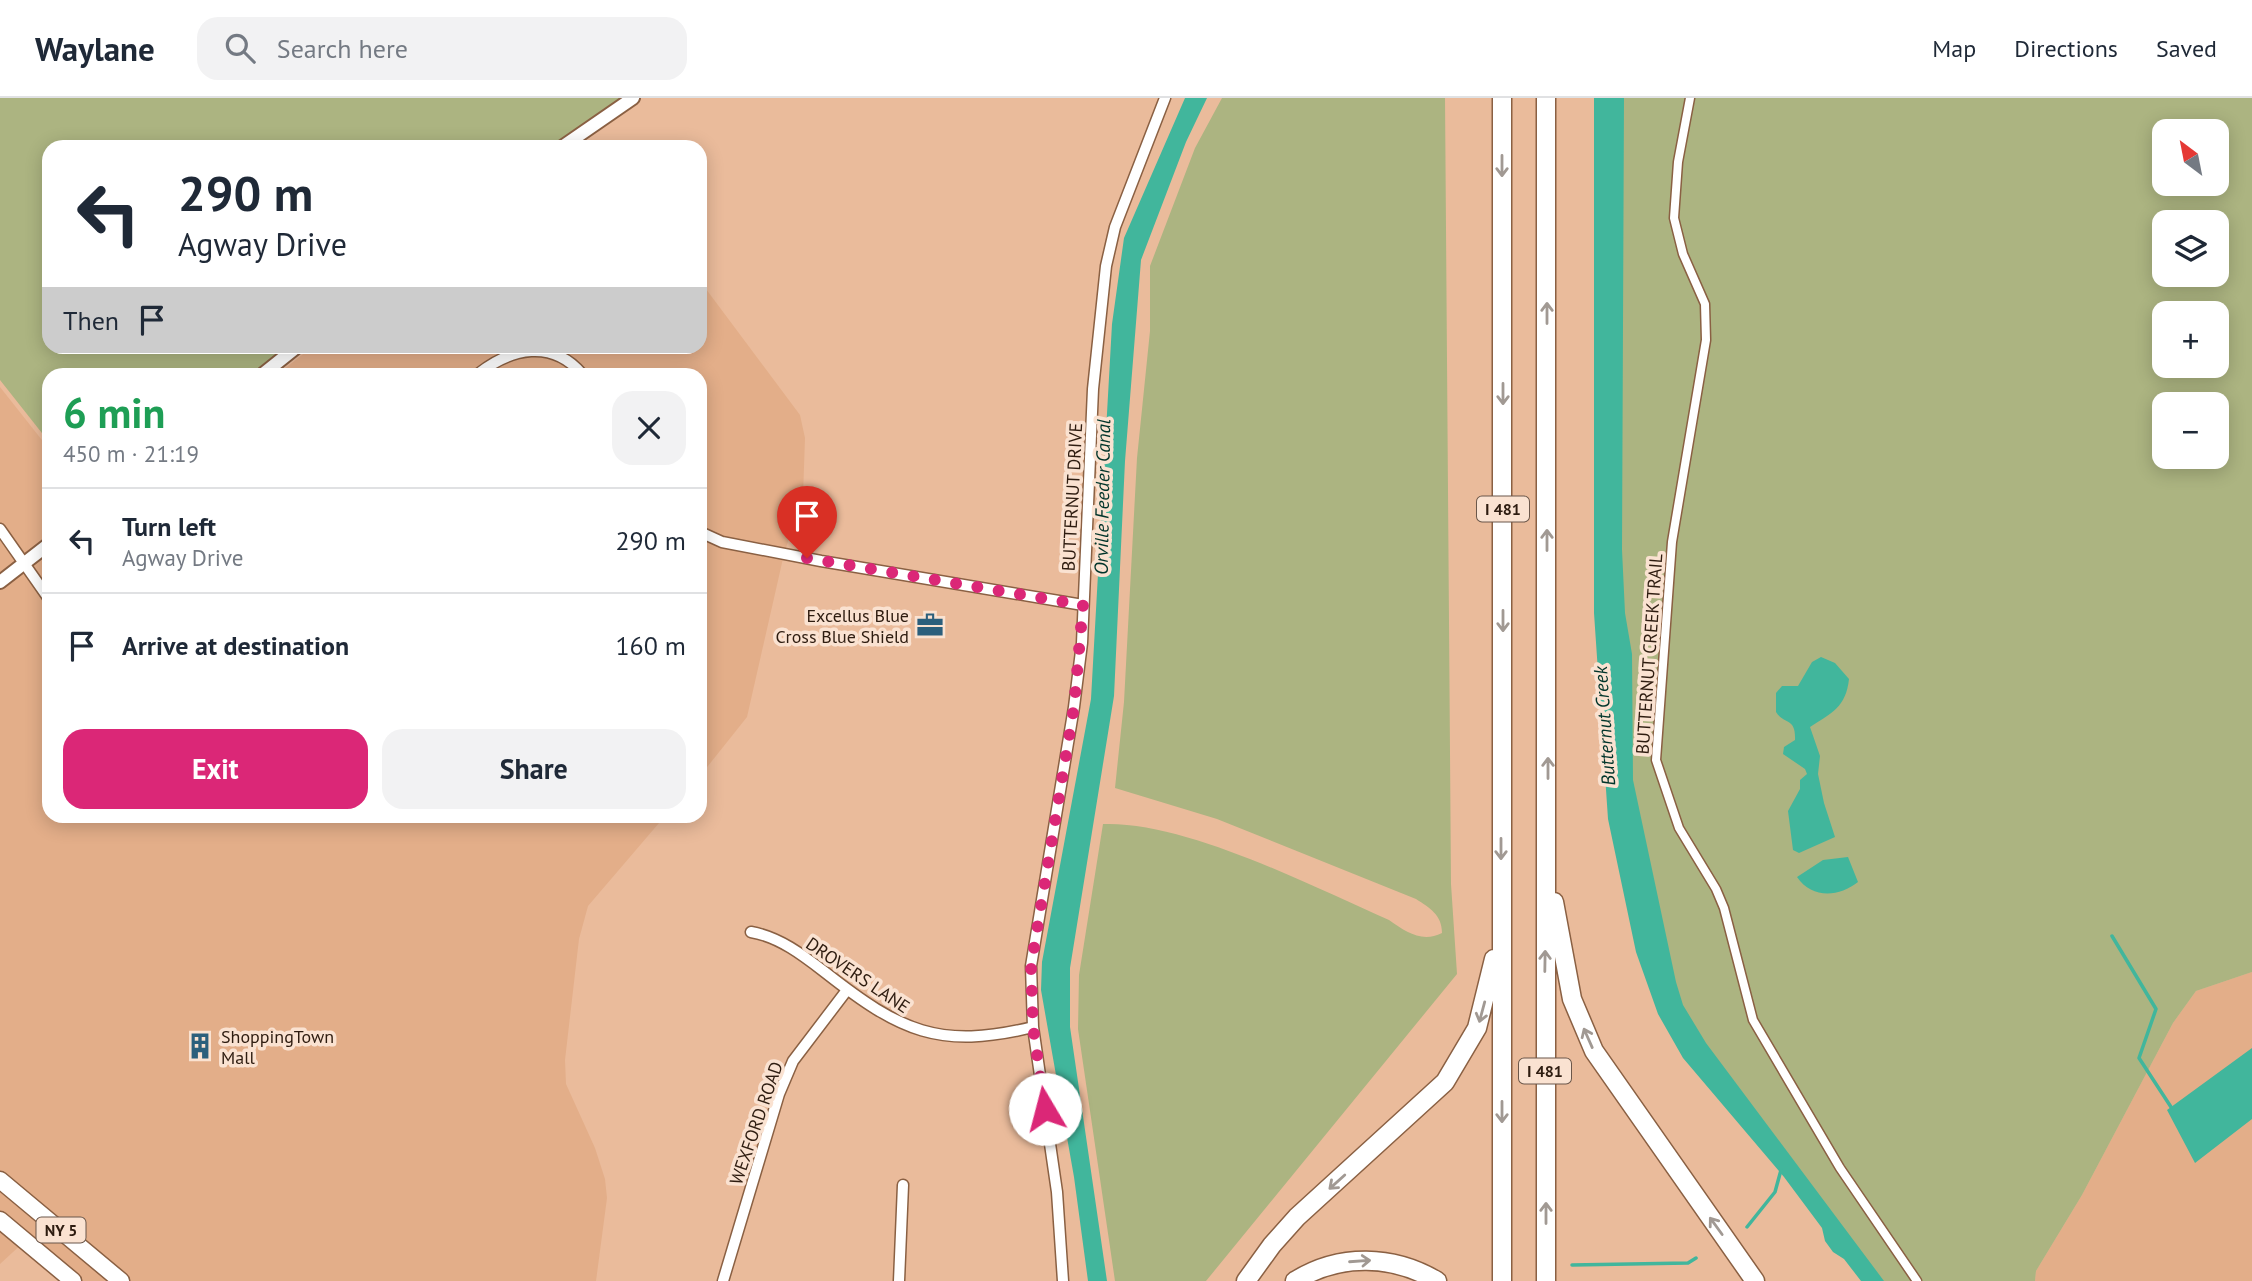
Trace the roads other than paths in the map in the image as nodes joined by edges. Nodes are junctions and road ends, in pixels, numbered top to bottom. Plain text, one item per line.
1 (633, 98) edge
2 (1165, 98) edge
3 (1502, 98) edge
4 (1546, 98) edge
5 (1690, 98) edge
6 (572, 140) edge
7 (288, 354) edge
8 (510, 354) edge
9 (546, 354) edge
10 (270, 368) edge
11 (487, 368) edge
12 (575, 368) edge
13 (0, 529) edge
14 (707, 535) edge
15 (42, 549) edge
16 (23, 564) junction
17 (0, 582) edge
18 (42, 590) edge
19 (1083, 605) junction
20 (1547, 861) junction
21 (1501, 921) junction
22 (751, 932) dead end
23 (848, 990) junction
24 (1033, 1027) junction
25 (0, 1180) edge
26 (903, 1185) dead end
27 (0, 1220) edge
28 (725, 1280) edge
29 (73, 1281) edge
30 (121, 1281) edge
31 (899, 1281) edge
32 (1063, 1281) edge
33 (1246, 1281) edge
34 (1295, 1281) edge
35 (1437, 1281) edge
36 (1502, 1281) edge
37 (1546, 1281) edge
38 (1755, 1281) edge
39 (1917, 1281) edge

1 - 6 street
2 - 19 street, BUTTERNUT DRIVE
3 -> 21 highway, I 481
20 -> 4 highway, I 481
5 - 39 street, BUTTERNUT CREEK TRAIL
7 - 10 street
8 - 11 street
9 - 12 street
13 - 16 street
14 - 19 street
15 - 16 street
16 - 17 street
16 - 18 street
19 - 24 street, BUTTERNUT DRIVE
37 -> 20 highway, I 481
38 -> 20 highway
21 -> 33 highway
21 -> 36 highway, I 481
22 - 23 street, DROVERS LANE
23 - 24 street, DROVERS LANE
23 - 28 street, WEXFORD ROAD
24 - 32 street, BUTTERNUT DRIVE
25 - 30 main road, NY 5
26 - 31 street
27 - 29 main road, NY 5
34 -> 35 highway

